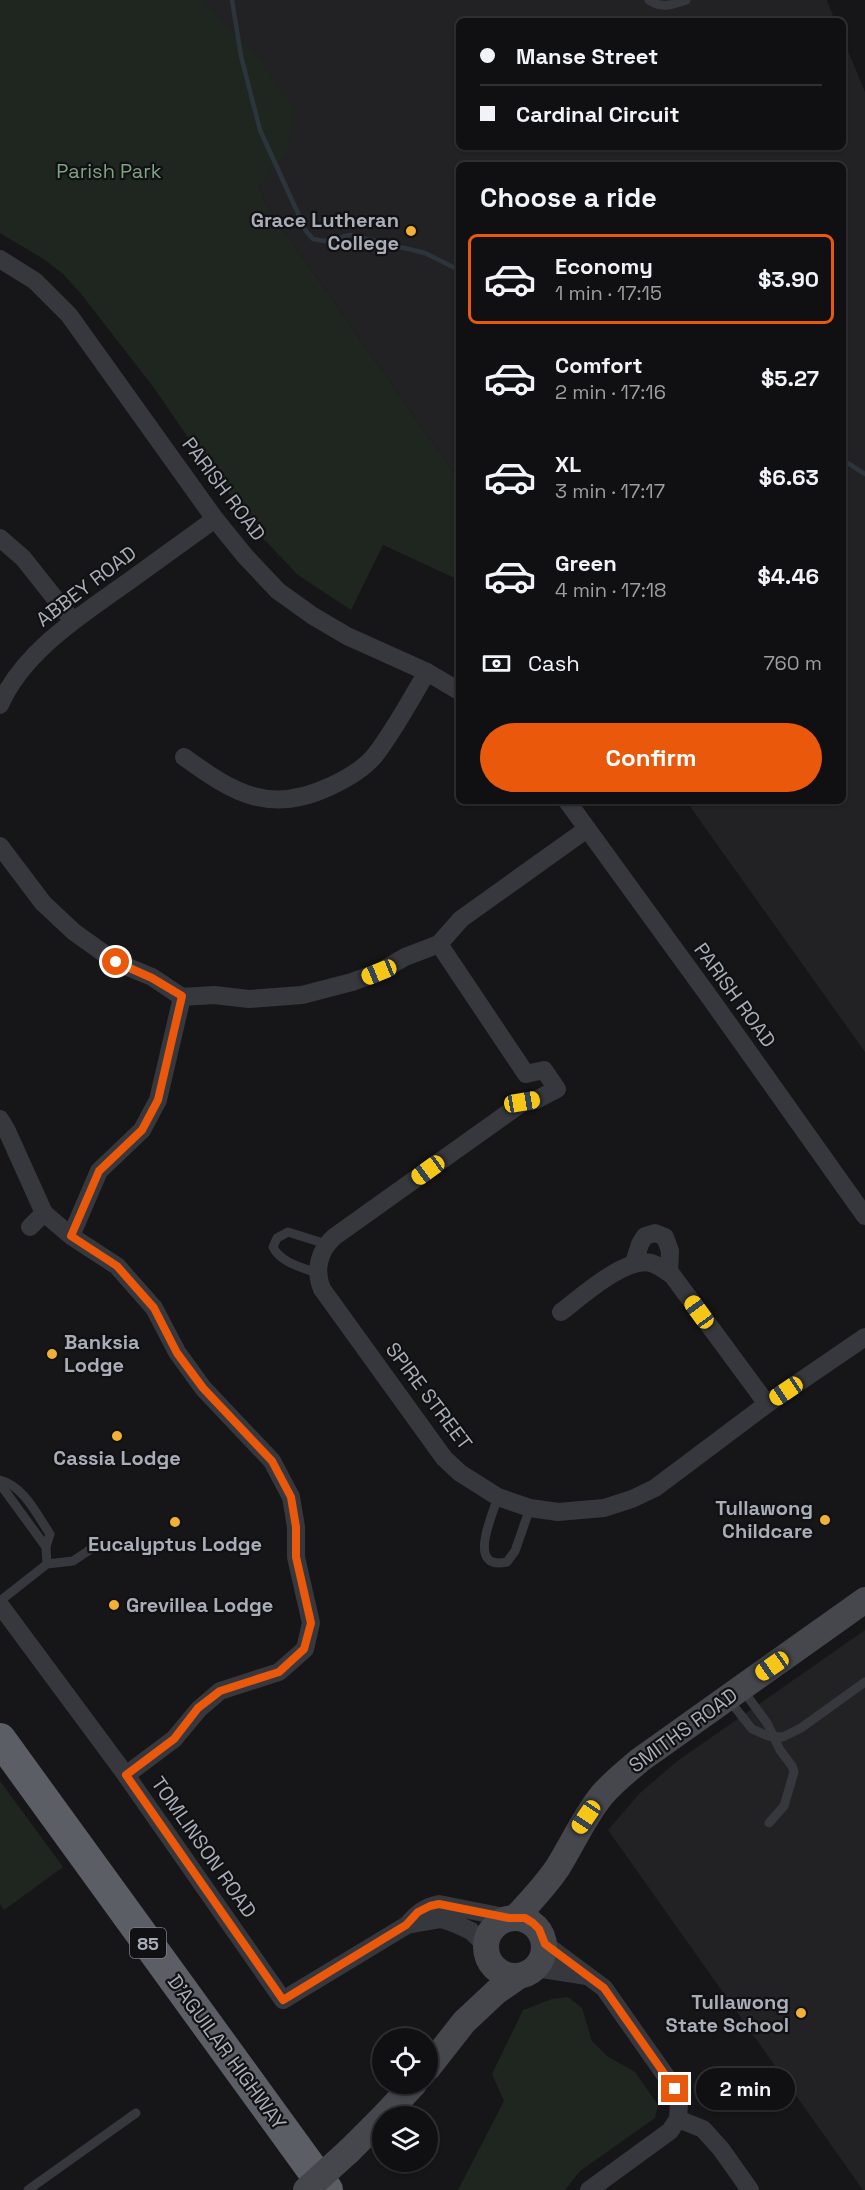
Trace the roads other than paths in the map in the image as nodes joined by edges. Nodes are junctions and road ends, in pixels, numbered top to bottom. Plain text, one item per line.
1 (649, 0) edge
2 (686, 0) edge
3 (0, 259) edge
4 (215, 519) junction
5 (0, 538) edge
6 (73, 621) junction
7 (427, 672) junction
8 (456, 689) edge
9 (0, 705) edge
10 (184, 757) dead end
11 (569, 804) edge
12 (587, 829) junction
13 (0, 846) edge
14 (439, 944) junction
15 (182, 996) junction
16 (526, 1074) junction
17 (522, 1102) junction
18 (0, 1119) edge
19 (44, 1213) junction
20 (865, 1216) edge
21 (30, 1227) dead end
22 (71, 1236) junction
23 (326, 1244) junction
24 (634, 1263) junction
25 (317, 1273) junction
26 (669, 1273) junction
27 (561, 1312) dead end
28 (865, 1337) edge
29 (767, 1404) junction
30 (0, 1482) edge
31 (498, 1497) junction
32 (530, 1508) junction
33 (94, 1547) dead end
34 (47, 1564) junction
35 (865, 1600) edge
36 (0, 1603) edge
37 (865, 1682) edge
38 (734, 1692) junction
39 (775, 1737) junction
40 (0, 1739) edge
41 (126, 1775) junction
42 (769, 1823) dead end
43 (558, 1866) junction
44 (512, 1917) junction
45 (406, 1925) junction
46 (486, 1951) junction
47 (536, 1956) junction
48 (588, 1976) junction
49 (464, 2022) junction
50 (438, 2055) edge
51 (405, 2094) edge
52 (393, 2106) edge
53 (136, 2113) dead end
54 (678, 2119) junction
55 (372, 2128) edge
56 (28, 2190) edge
57 (306, 2190) edge
58 (327, 2190) edge
59 (589, 2190) edge
60 (750, 2190) edge

1 - 2 lane
3 - 4 street, PARISH ROAD
4 - 6 street, ABBEY ROAD
4 - 7 street, PARISH ROAD
5 - 6 street
6 - 9 street, ABBEY ROAD
7 - 8 street, PARISH ROAD
7 - 10 street
11 - 12 street, PARISH ROAD
12 - 14 street
12 - 20 street, PARISH ROAD
13 - 15 street
14 - 15 street
14 - 16 street
15 - 22 street
16 - 17 street
16 - 17 street
17 - 23 street
18 - 19 street
19 - 21 street
19 - 22 street
22 - 41 street
23 - 25 street
23 - 25 lane
24 - 26 street
24 - 26 street
24 - 27 street
25 - 31 street, SPIRE STREET
26 - 29 street
28 - 29 street, SPIRE STREET
29 - 32 street, SPIRE STREET
30 - 34 lane
31 - 32 street, SPIRE STREET
31 - 32 lane
33 - 34 lane
34 - 36 lane
35 - 38 main road, SMITHS ROAD
36 - 41 street, TOMLINSON ROAD
37 - 39 lane
38 - 39 lane
38 - 39 lane
38 - 43 main road, SMITHS ROAD
39 - 42 lane
40 - 58 highway, D'AGUILAR HIGHWAY / 85
41 - 45 street, TOMLINSON ROAD
43 - 44 main road, SMITHS ROAD
43 - 47 main road, SMITHS ROAD
44 - 45 street, TOMLINSON ROAD
44 - 46 main road
44 - 47 main road
45 - 46 street, TOMLINSON ROAD
46 - 47 main road
46 - 49 main road
47 - 48 street
47 - 48 street
47 - 49 main road
48 - 54 street
49 - 50 main road
51 - 52 main road
53 - 56 lane
54 - 59 street
54 - 60 street
55 - 57 main road, bridge

